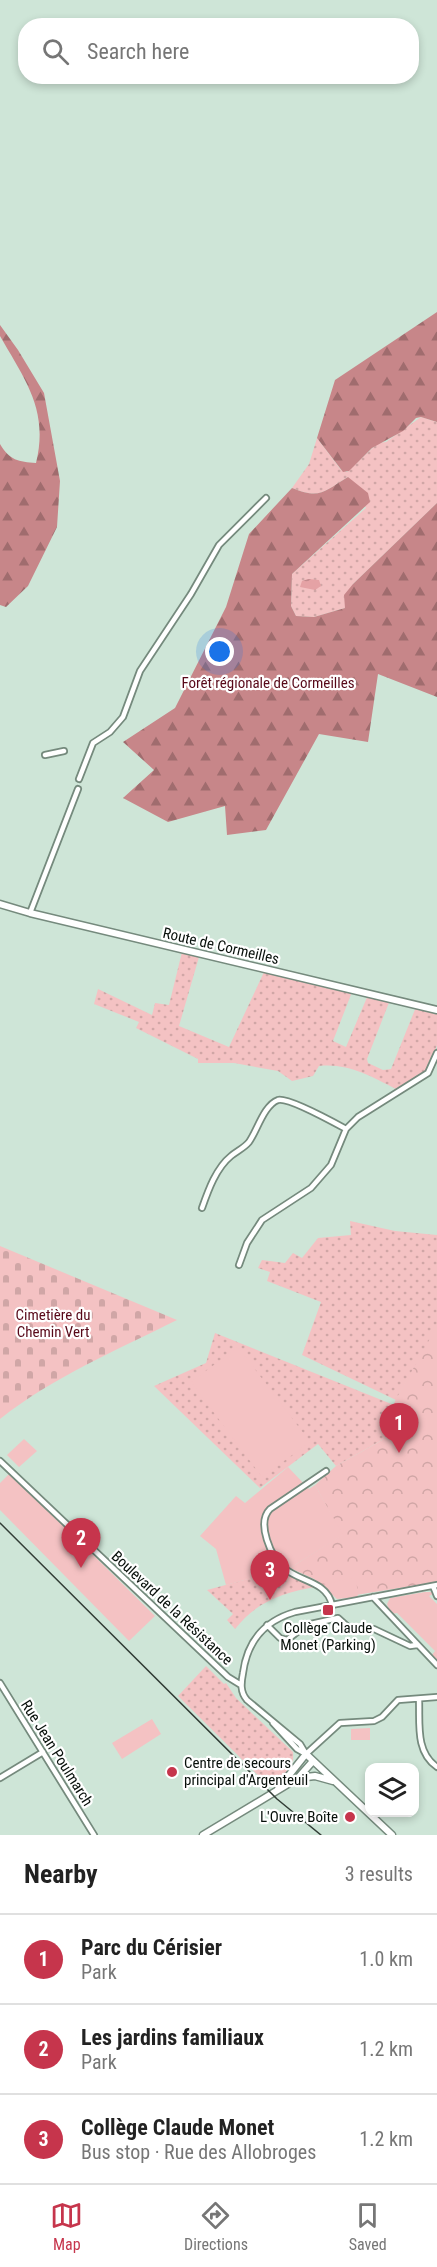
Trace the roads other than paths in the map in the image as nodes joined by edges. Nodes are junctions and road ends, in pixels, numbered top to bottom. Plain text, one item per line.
1 (266, 498) dead end
2 (64, 751) dead end
3 (45, 755) dead end
4 (79, 779) dead end
5 (78, 789) dead end
6 (0, 904) edge
7 (30, 913) junction
8 (437, 1010) edge
9 (437, 1053) edge
10 (346, 1129) junction
11 (202, 1208) dead end
12 (239, 1265) dead end
13 (0, 1461) edge
14 (326, 1471) dead end
15 (435, 1586) edge
16 (437, 1596) edge
17 (373, 1597) junction
18 (332, 1605) junction
19 (267, 1625) junction
20 (417, 1645) junction
21 (437, 1665) edge
22 (0, 1683) edge
23 (241, 1685) junction
24 (437, 1697) edge
25 (419, 1699) junction
26 (43, 1752) junction
27 (306, 1754) junction
28 (313, 1761) junction
29 (437, 1767) edge
30 (0, 1778) edge
31 (298, 1778) junction
32 (336, 1782) junction
33 (278, 1789) junction
34 (94, 1835) edge
35 (203, 1835) edge
36 (392, 1835) edge

1 - 4 street
2 - 3 street
5 - 7 street
6 - 7 main road, Route de Cormeilles
7 - 8 main road, Route de Cormeilles
9 - 10 street
10 - 11 street
10 - 12 street
13 - 23 street, Boulevard de la Résistance
14 - 18 street
15 - 16 street
15 - 17 street
17 - 18 street
17 - 20 street
18 - 19 street
19 - 20 street
19 - 23 street
20 - 21 street
22 - 26 street, Rue Jean Poulmarch
23 - 27 street, Boulevard de la Résistance
24 - 25 street
25 - 27 street
25 - 29 street
26 - 30 street
26 - 34 street, Rue Jean Poulmarch
27 - 28 main road, Boulevard de la Résistance
27 - 33 main road
28 - 31 main road
28 - 32 main road, Boulevard de la Résistance
31 - 32 main road
31 - 33 main road
32 - 36 main road, Boulevard de la Résistance
33 - 35 main road

